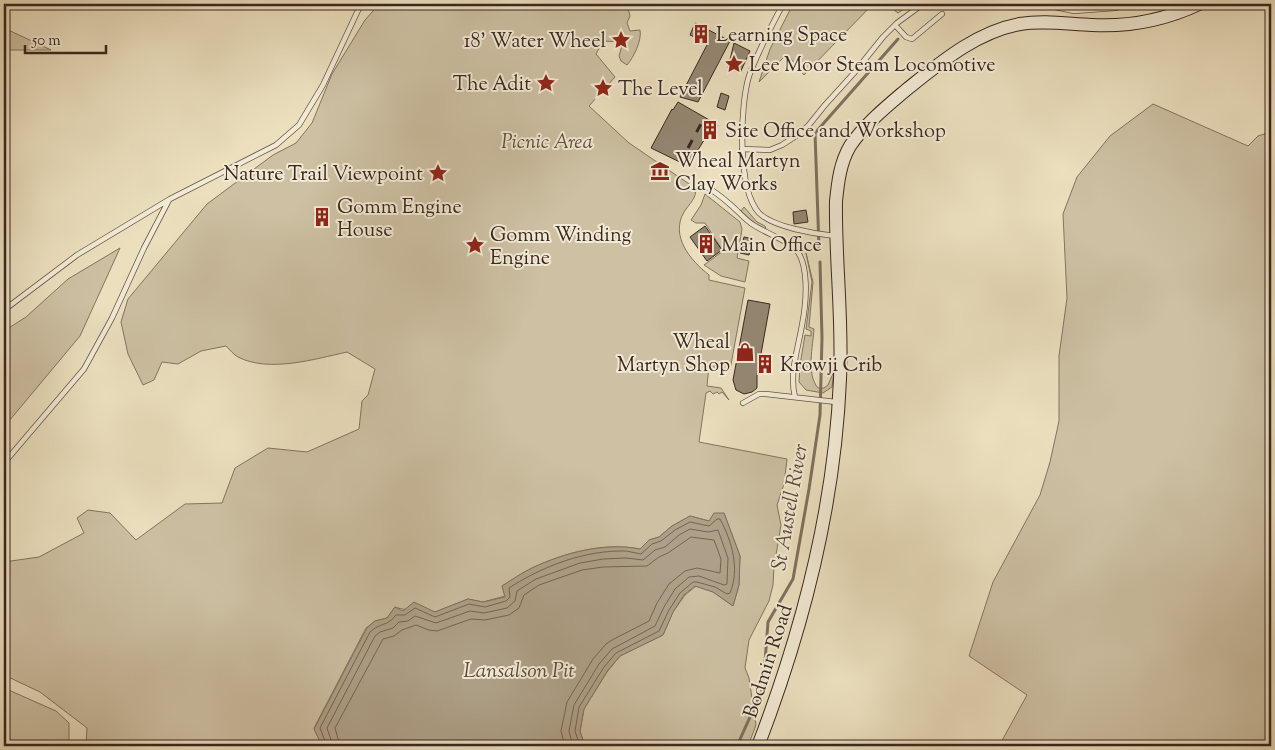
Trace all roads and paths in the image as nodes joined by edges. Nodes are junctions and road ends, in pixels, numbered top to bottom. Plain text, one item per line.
1 (362, 4) edge
2 (783, 4) edge
3 (923, 4) edge
4 (1041, 4) edge
5 (1130, 4) edge
6 (1199, 4) edge
7 (942, 14) dead end
8 (895, 25) junction
9 (742, 149) junction
10 (704, 185) dead end
11 (170, 199) junction
12 (831, 235) junction
13 (4, 310) edge
14 (796, 397) junction
15 (835, 402) junction
16 (743, 403) dead end
17 (4, 463) edge
18 (758, 746) edge

1 - 11 lane
2 - 9 lane
3 - 8 lane
4 - 5 lane
6 - 12 main road, Bodmin Road
7 - 8 lane
8 - 9 lane
9 - 12 lane
10 - 14 lane
11 - 13 lane
11 - 17 lane
12 - 15 main road, Bodmin Road
14 - 15 lane
14 - 16 lane
15 - 18 main road, Bodmin Road

